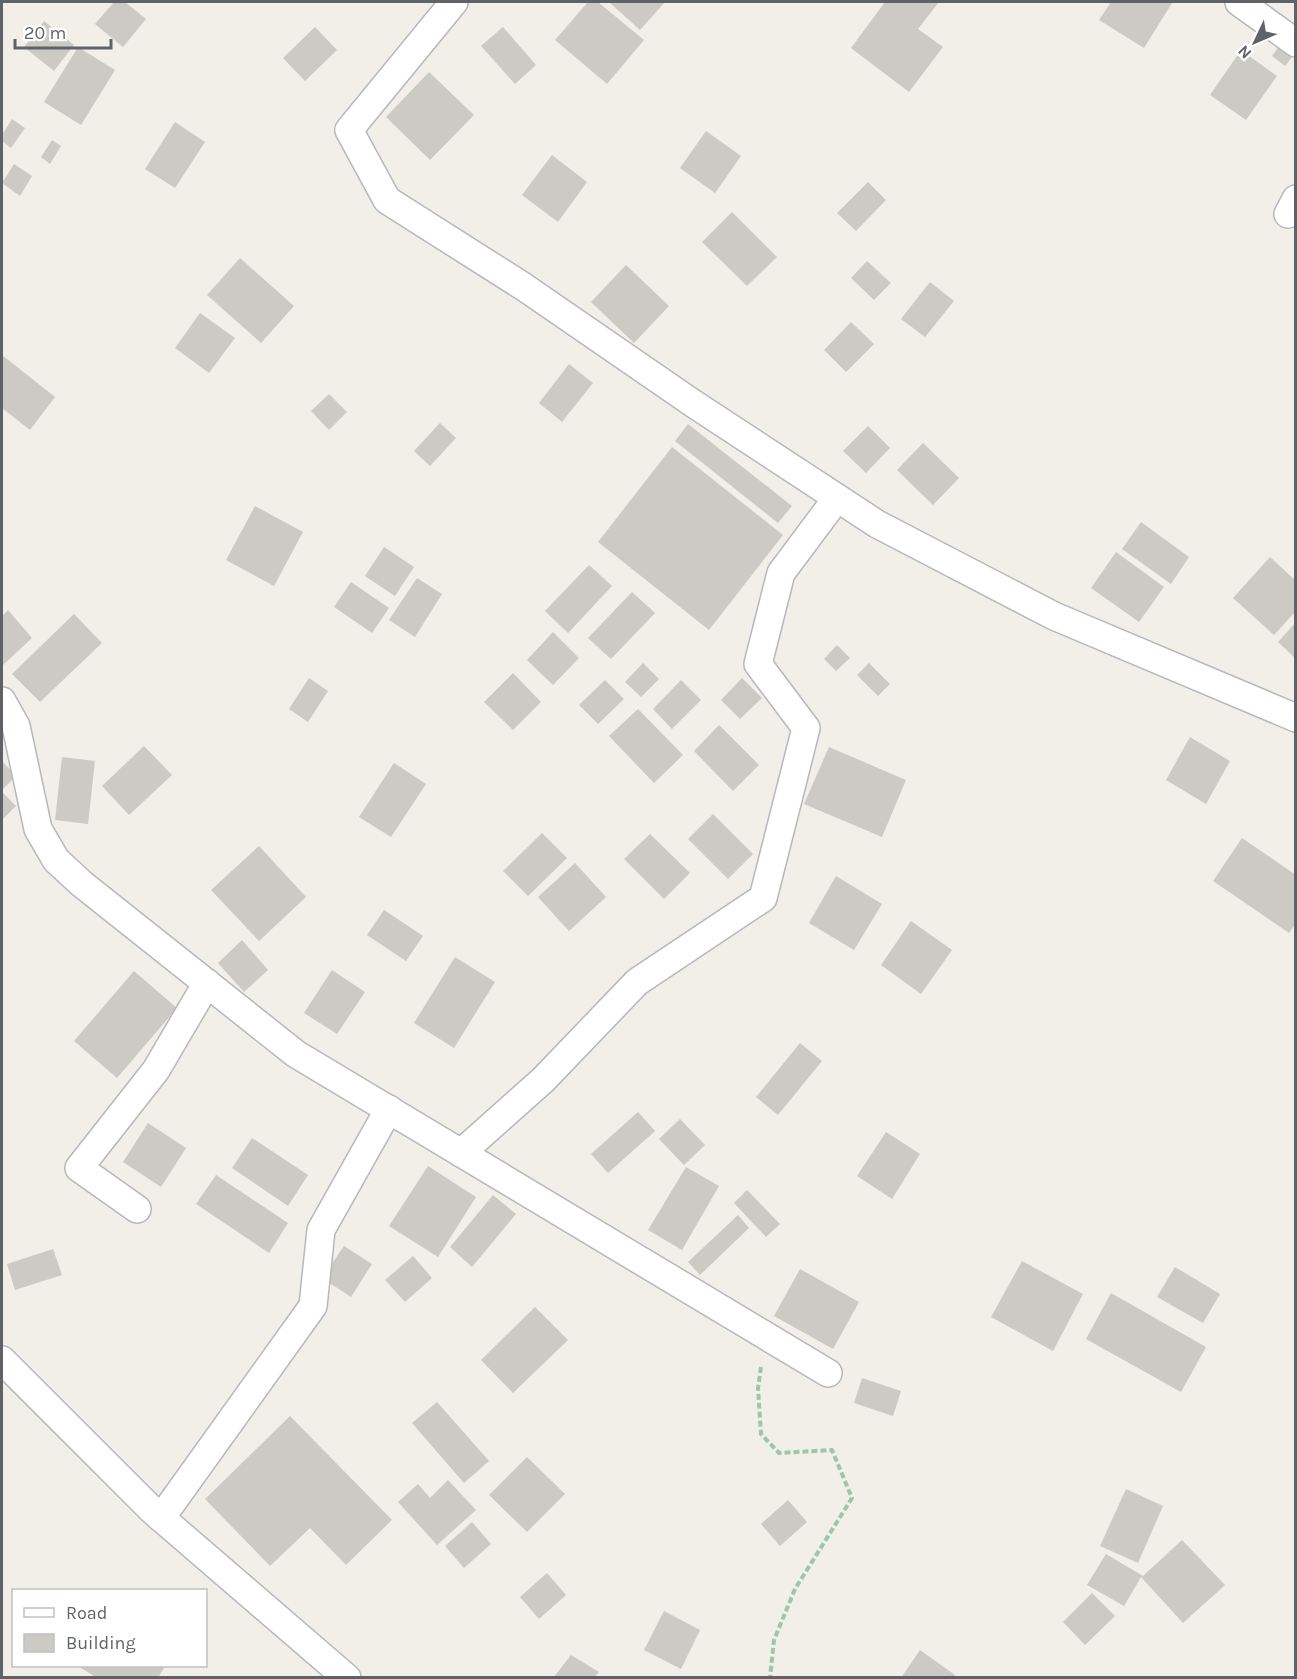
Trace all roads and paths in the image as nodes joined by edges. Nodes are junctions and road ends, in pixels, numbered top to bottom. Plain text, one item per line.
1 (454, 2) edge
2 (1239, 2) edge
3 (1296, 43) edge
4 (837, 498) junction
5 (2, 700) edge
6 (1296, 718) edge
7 (207, 983) junction
8 (389, 1110) junction
9 (461, 1153) junction
10 (137, 1209) dead end
11 (766, 1335) junction
12 (2, 1360) edge
13 (828, 1372) dead end
14 (161, 1518) junction
15 (347, 1677) edge
16 (770, 1677) edge

1 - 4 street
2 - 3 street
4 - 6 street
4 - 9 street
5 - 7 street
7 - 8 street
7 - 10 street
8 - 9 street
8 - 14 street
9 - 11 street
11 - 13 street
11 - 16 path
12 - 14 street
14 - 15 street

